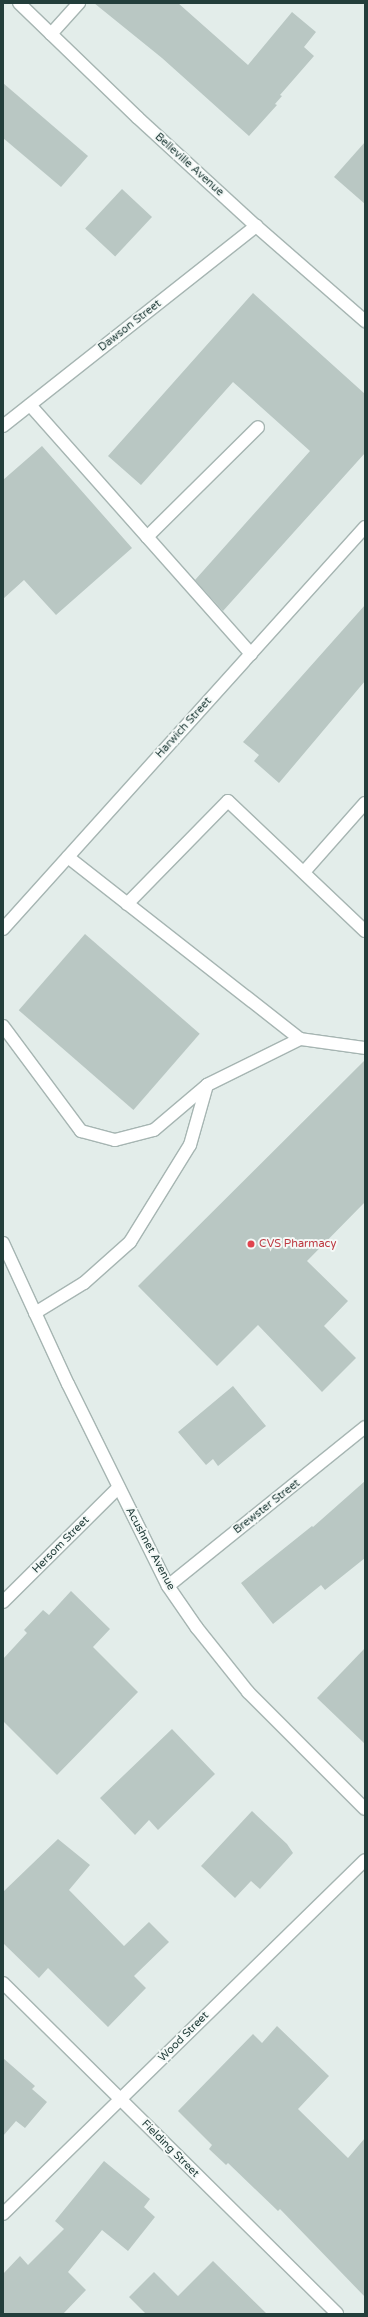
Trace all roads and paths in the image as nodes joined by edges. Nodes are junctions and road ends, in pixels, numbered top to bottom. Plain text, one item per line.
1 (19, 3) edge
2 (79, 3) edge
3 (51, 34) junction
4 (256, 226) junction
5 (365, 321) edge
6 (30, 405) junction
7 (3, 426) edge
8 (258, 426) dead end
9 (365, 527) edge
10 (147, 537) junction
11 (251, 654) junction
12 (365, 804) edge
13 (68, 857) junction
14 (304, 872) junction
15 (127, 904) junction
16 (3, 929) edge
17 (365, 931) edge
18 (3, 1026) edge
19 (300, 1038) junction
20 (365, 1048) edge
21 (207, 1085) junction
22 (3, 1243) edge
23 (35, 1313) junction
24 (365, 1427) edge
25 (119, 1487) junction
26 (168, 1586) junction
27 (3, 1602) edge
28 (365, 1809) edge
29 (365, 1860) edge
30 (3, 1983) edge
31 (121, 2100) junction
32 (3, 2214) edge
33 (337, 2314) edge

1 - 3 street, Belleville Avenue
2 - 3 street
3 - 4 street, Belleville Avenue
4 - 5 street, Belleville Avenue
4 - 6 street, Dawson Street
6 - 7 street, Dawson Street
6 - 10 street
8 - 10 street
9 - 11 street, Harwich Street
10 - 11 street
11 - 13 street, Harwich Street
12 - 14 street
13 - 15 street
13 - 16 street, Harwich Street
14 - 15 street
14 - 17 street
15 - 19 street
18 - 21 street
19 - 20 street
19 - 21 street
21 - 23 street
22 - 23 street, Acushnet Avenue
23 - 25 street, Acushnet Avenue
24 - 26 street, Brewster Street
25 - 26 street, Acushnet Avenue
25 - 27 street, Hersom Street
26 - 28 street, Acushnet Avenue
29 - 31 street, Wood Street
30 - 31 street, Fielding Street
31 - 32 street, Wood Street
31 - 33 street, Fielding Street

